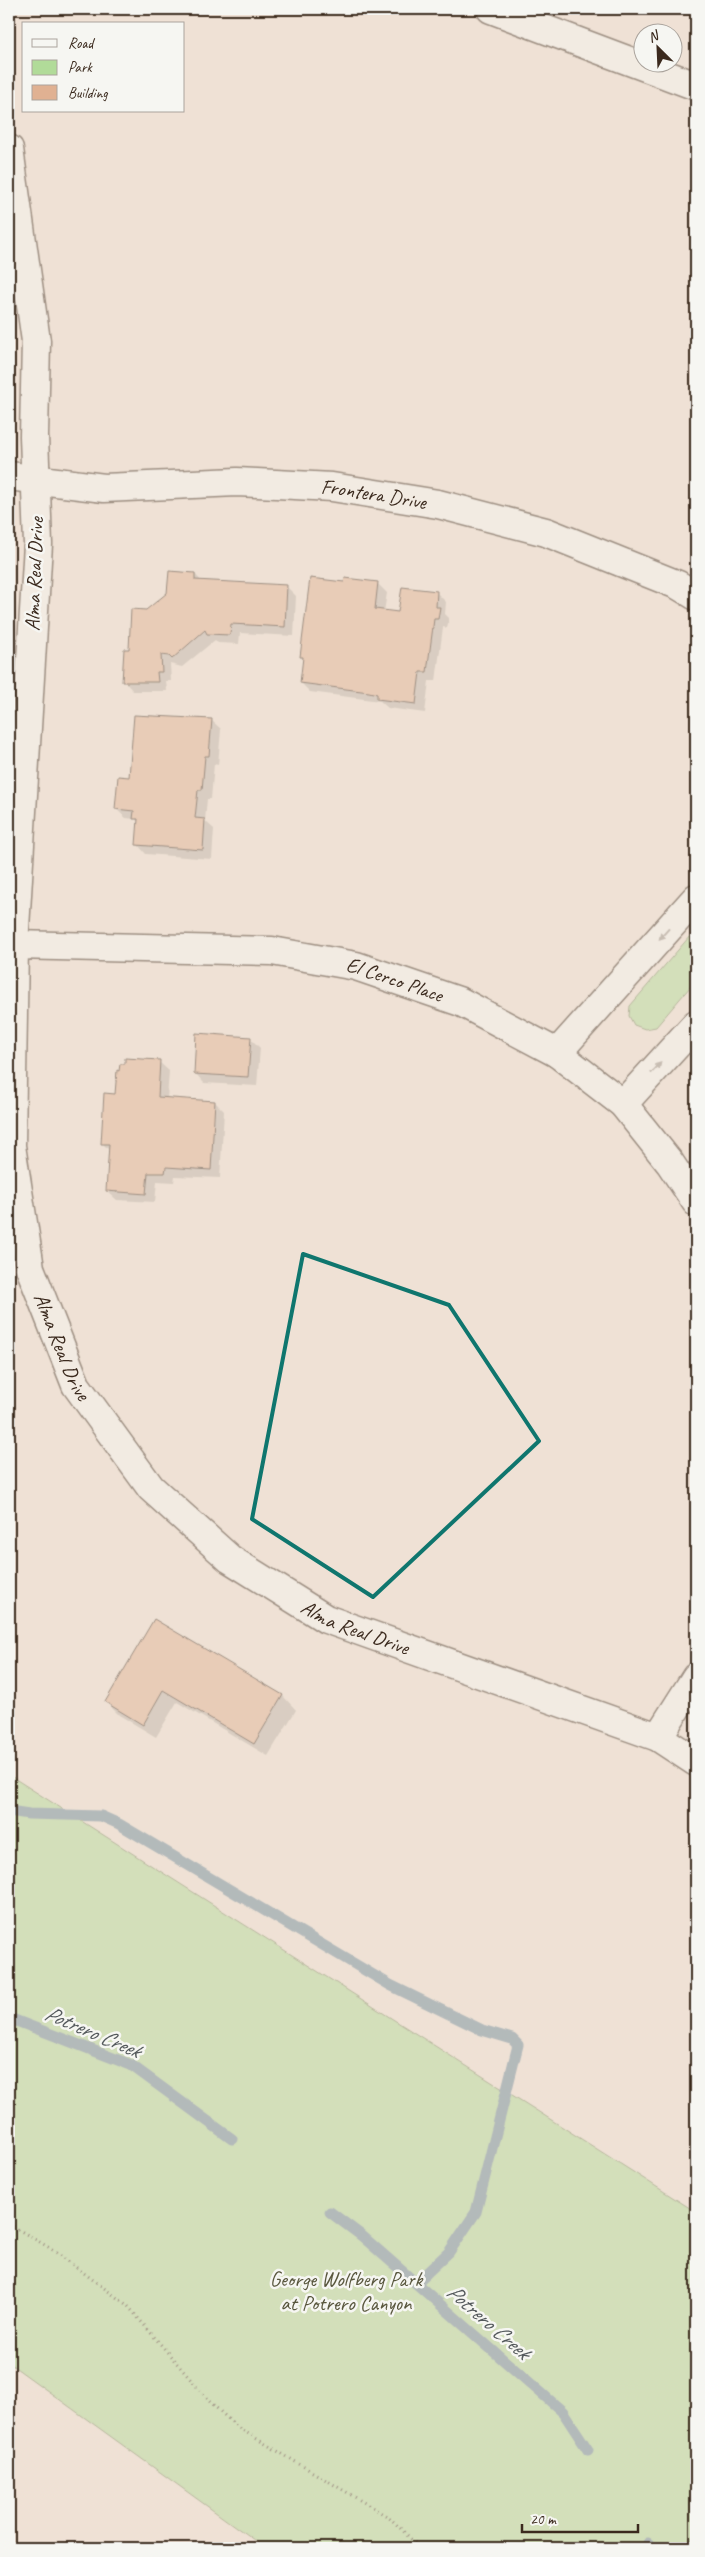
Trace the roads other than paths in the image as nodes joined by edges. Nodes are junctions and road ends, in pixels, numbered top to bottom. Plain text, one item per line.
1 (491, 9) edge
2 (696, 86) edge
3 (9, 149) edge
4 (22, 477) edge
5 (696, 596) edge
6 (696, 898) edge
7 (14, 946) junction
8 (696, 1024) edge
9 (557, 1053) junction
10 (622, 1104) junction
11 (696, 1202) edge
12 (696, 1677) edge
13 (658, 1737) junction
14 (696, 1762) edge

1 - 2 street
3 - 4 street, Alma Real Drive
4 - 5 street, Frontera Drive
4 - 7 street, Alma Real Drive
6 -> 9 street
7 - 9 street, El Cerco Place
7 - 13 street, Alma Real Drive
10 -> 8 street
9 - 10 street, El Cerco Place
10 - 11 street, El Cerco Place
12 - 13 street
13 - 14 street, Alma Real Drive

